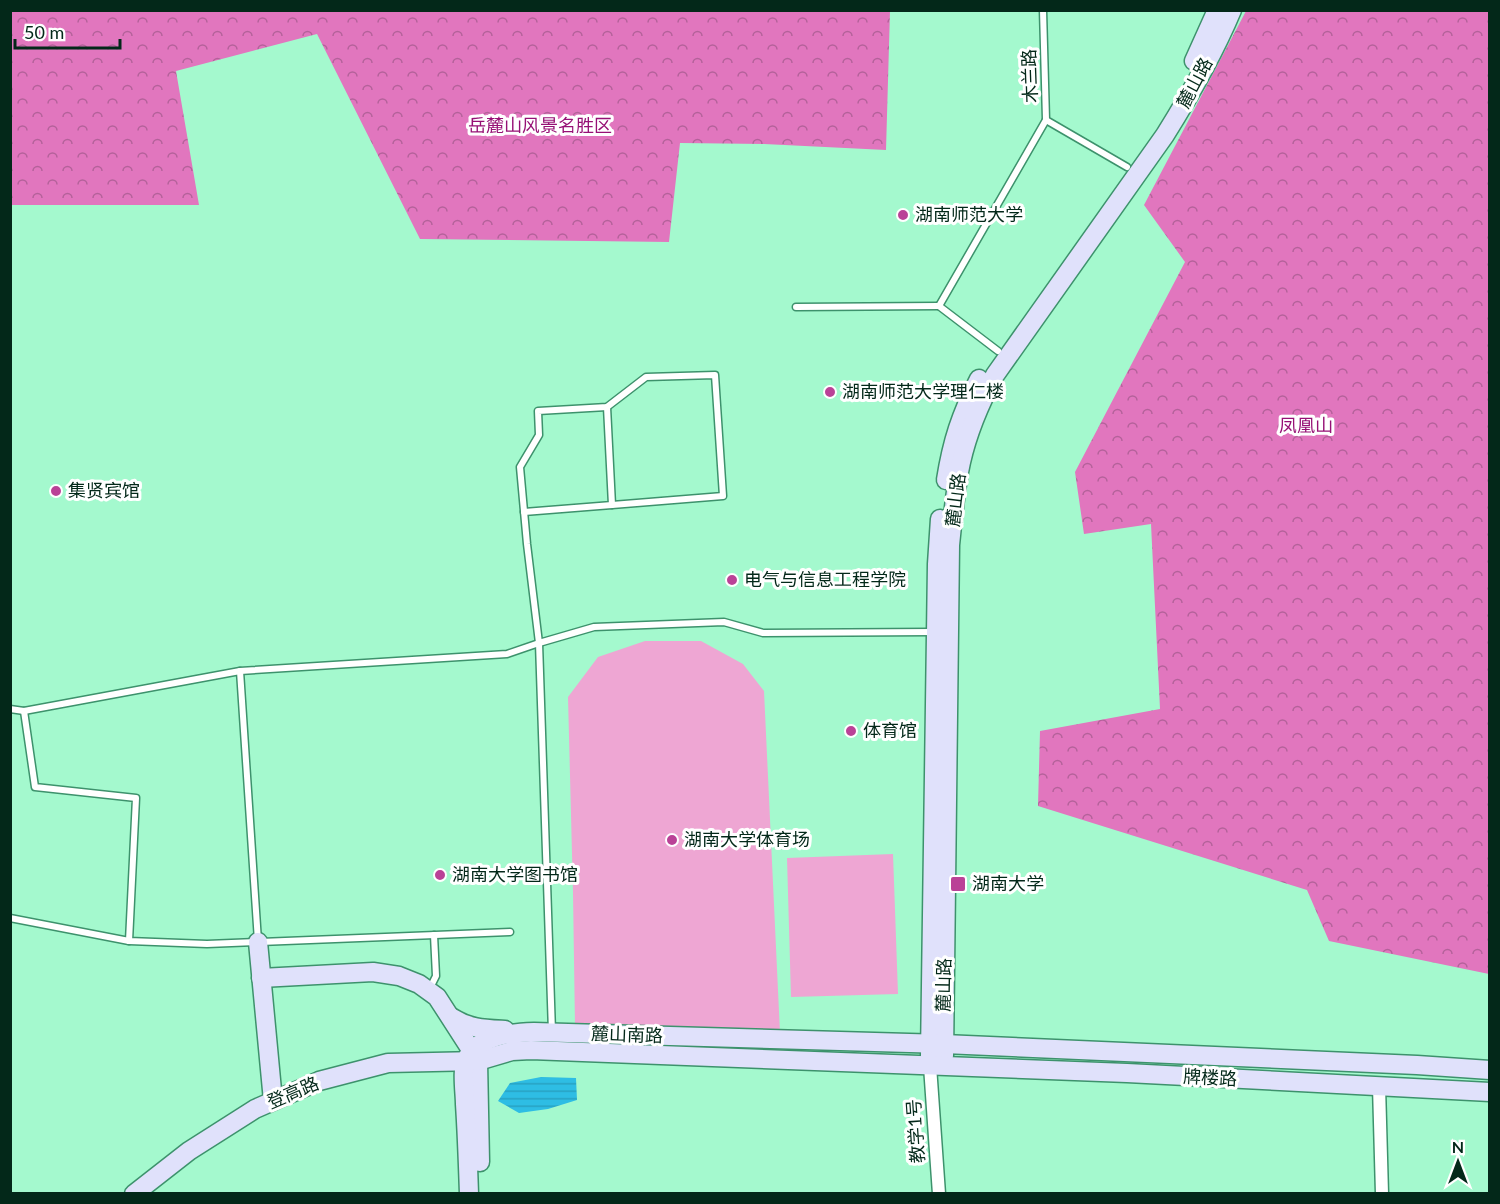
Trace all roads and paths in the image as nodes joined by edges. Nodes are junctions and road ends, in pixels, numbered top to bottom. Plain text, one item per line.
1 (1043, 10) edge
2 (1217, 10) edge
3 (1232, 10) edge
4 (1046, 120) junction
5 (1127, 167) junction
6 (939, 306) junction
7 (796, 307) dead end
8 (998, 351) junction
9 (607, 407) junction
10 (612, 505) junction
11 (524, 512) junction
12 (936, 632) junction
13 (539, 643) junction
14 (240, 671) junction
15 (10, 709) edge
16 (24, 711) junction
17 (10, 918) edge
18 (510, 932) dead end
19 (434, 935) junction
20 (129, 941) junction
21 (258, 942) junction
22 (261, 978) junction
23 (429, 991) junction
24 (938, 1000) junction
25 (449, 1016) junction
26 (543, 1032) junction
27 (887, 1043) junction
28 (937, 1044) junction
29 (984, 1046) junction
30 (471, 1057) junction
31 (937, 1066) junction
32 (1490, 1070) edge
33 (1379, 1086) junction
34 (1490, 1092) edge
35 (273, 1101) junction
36 (134, 1194) edge
37 (469, 1194) edge
38 (482, 1194) edge
39 (939, 1194) edge
40 (1382, 1194) edge

1 - 4 lane, 木兰路
2 - 5 main road, 麓山路
3 - 24 main road, 麓山路
4 - 5 lane, 木兰路
4 - 6 lane
5 - 8 main road, 麓山路
6 - 7 lane
6 - 8 lane
8 - 12 main road, 麓山路
9 - 10 lane
9 - 10 lane
9 - 11 lane
10 - 11 lane
11 - 13 lane
12 - 13 lane
12 - 24 main road, 麓山路
13 - 14 lane
13 - 26 lane
14 - 16 lane
14 - 21 lane
15 - 16 lane
16 - 20 lane
17 - 20 lane
18 - 19 lane
19 - 21 lane
19 - 23 lane
20 - 21 lane
21 - 22 main road
22 - 23 main road
22 - 35 main road
23 - 25 main road
24 - 27 main road
24 - 28 main road, 麓山路
24 - 29 main road
25 - 26 main road
25 - 30 main road
26 - 27 main road, 麓山南路
26 - 30 main road, 麓山南路
27 - 28 main road, 麓山南路
28 - 29 main road, 牌楼路
28 - 31 main road, 麓山路
29 - 32 main road, 牌楼路
30 - 31 main road, 麓山南路
30 - 35 main road, 登高路
30 - 37 main road
30 - 38 main road
31 - 33 main road, 牌楼路
31 - 39 street, 教学1号
33 - 34 main road, 牌楼路
33 - 40 street
35 - 36 main road, 登高路

